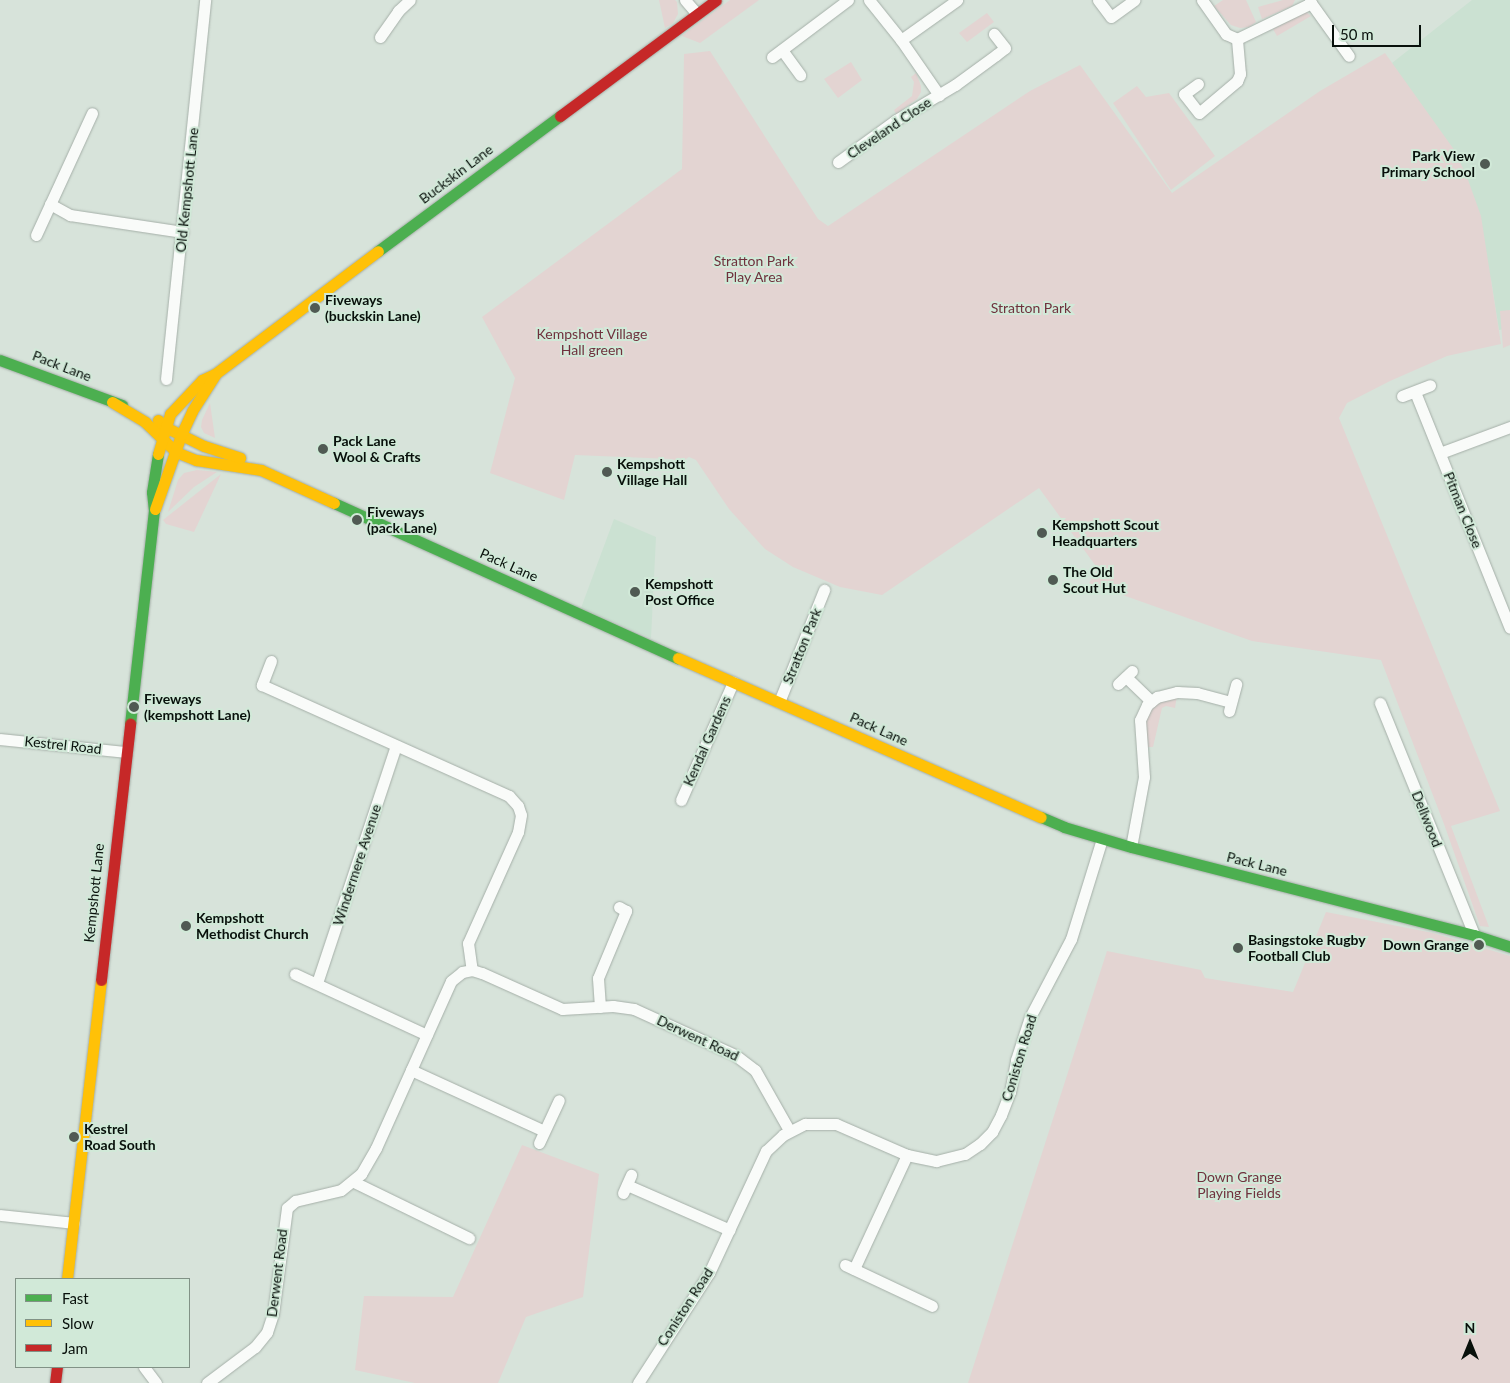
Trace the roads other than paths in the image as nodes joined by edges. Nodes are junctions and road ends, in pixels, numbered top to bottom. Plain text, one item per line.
1 (205, 0) edge
2 (410, 0) edge
3 (684, 0) edge
4 (716, 0) edge
5 (848, 0) edge
6 (869, 0) edge
7 (957, 0) edge
8 (1098, 0) edge
9 (1134, 0) edge
10 (1202, 0) edge
11 (1310, 2) edge
12 (698, 14) junction
13 (994, 34) dead end
14 (380, 37) dead end
15 (1237, 39) junction
16 (901, 40) junction
17 (1349, 56) dead end
18 (800, 76) dead end
19 (1198, 84) dead end
20 (939, 95) junction
21 (92, 113) dead end
22 (838, 162) dead end
23 (50, 204) junction
24 (183, 232) junction
25 (36, 235) dead end
26 (0, 360) edge
27 (216, 374) junction
28 (166, 379) dead end
29 (1430, 385) dead end
30 (1415, 392) junction
31 (1402, 396) dead end
32 (112, 402) junction
33 (165, 426) junction
34 (1510, 427) edge
35 (180, 435) junction
36 (161, 440) junction
37 (176, 452) junction
38 (1440, 453) junction
39 (261, 470) junction
40 (154, 511) junction
41 (824, 590) dead end
42 (1510, 628) edge
43 (271, 661) dead end
44 (1125, 677) dead end
45 (734, 682) junction
46 (1236, 684) dead end
47 (1151, 701) junction
48 (779, 702) junction
49 (1380, 703) dead end
50 (0, 739) edge
51 (396, 746) junction
52 (126, 752) junction
53 (681, 800) dead end
54 (1102, 839) junction
55 (1131, 847) junction
56 (619, 908) dead end
57 (1474, 934) junction
58 (1510, 947) edge
59 (472, 970) junction
60 (295, 974) dead end
61 (317, 983) junction
62 (600, 1006) junction
63 (428, 1035) junction
64 (411, 1070) junction
65 (558, 1100) dead end
66 (789, 1130) junction
67 (544, 1132) junction
68 (539, 1144) dead end
69 (907, 1155) junction
70 (354, 1182) junction
71 (627, 1184) dead end
72 (0, 1215) edge
73 (74, 1223) junction
74 (730, 1230) junction
75 (470, 1237) dead end
76 (67, 1278) edge
77 (932, 1306) dead end
78 (57, 1368) edge
79 (145, 1368) edge
80 (55, 1383) edge
81 (156, 1383) edge
82 (207, 1383) edge
83 (638, 1383) edge

1 - 24 street, Old Kempshott Lane
2 - 14 street
3 - 12 street
4 - 12 street, Buckskin Lane
5 - 18 street
6 - 16 street, Cleveland Close
7 - 16 street
8 - 9 street
10 - 15 street
11 - 15 street
11 - 17 street
12 - 27 street, Buckskin Lane
13 - 20 street, Cleveland Close
15 - 19 street
16 - 20 street, Cleveland Close
20 - 22 street, Cleveland Close
21 - 23 street
23 - 24 street
23 - 25 street
24 - 28 street, Old Kempshott Lane
26 - 32 street, Pack Lane
27 - 33 street, Buckskin Lane
27 - 35 street, Buckskin Lane
29 - 30 street
30 - 31 street
30 - 38 street, Pitman Close
32 - 33 street, Pack Lane
32 - 36 street, Pack Lane
33 - 35 street, Pack Lane
33 - 36 street, Kempshott Lane
34 - 38 street
35 - 37 street, Buckskin Lane
35 - 39 street, Pack Lane
36 - 37 street, Pack Lane
36 - 40 street, Kempshott Lane
37 - 39 street, Pack Lane
37 - 40 street, Kempshott Lane
38 - 42 street, Pitman Close
39 - 45 street, Pack Lane
40 - 52 street, Kempshott Lane
41 - 48 street, Stratton Park
43 - 51 street
44 - 47 street
45 - 48 street, Pack Lane
45 - 53 street, Kendal Gardens
46 - 47 street
47 - 55 street
48 - 54 street, Pack Lane
49 - 57 street, Dellwood
50 - 52 street, Kestrel Road
51 - 59 street
51 - 61 street, Windermere Avenue
52 - 73 street, Kempshott Lane
54 - 55 street, Pack Lane
54 - 69 street, Coniston Road
55 - 57 street, Pack Lane
56 - 62 street
57 - 58 street, Pack Lane
59 - 62 street, Derwent Road
59 - 63 street, Derwent Road
60 - 61 street
61 - 63 street
62 - 66 street, Derwent Road
63 - 64 street, Derwent Road
64 - 67 street
64 - 70 street, Derwent Road
65 - 67 street
66 - 69 street, Coniston Road
66 - 74 street, Coniston Road
67 - 68 street
69 - 77 street
70 - 75 street
70 - 82 street, Derwent Road
71 - 74 street
72 - 73 street
73 - 76 street, Kempshott Lane
74 - 83 street, Coniston Road
78 - 80 street
79 - 81 street

